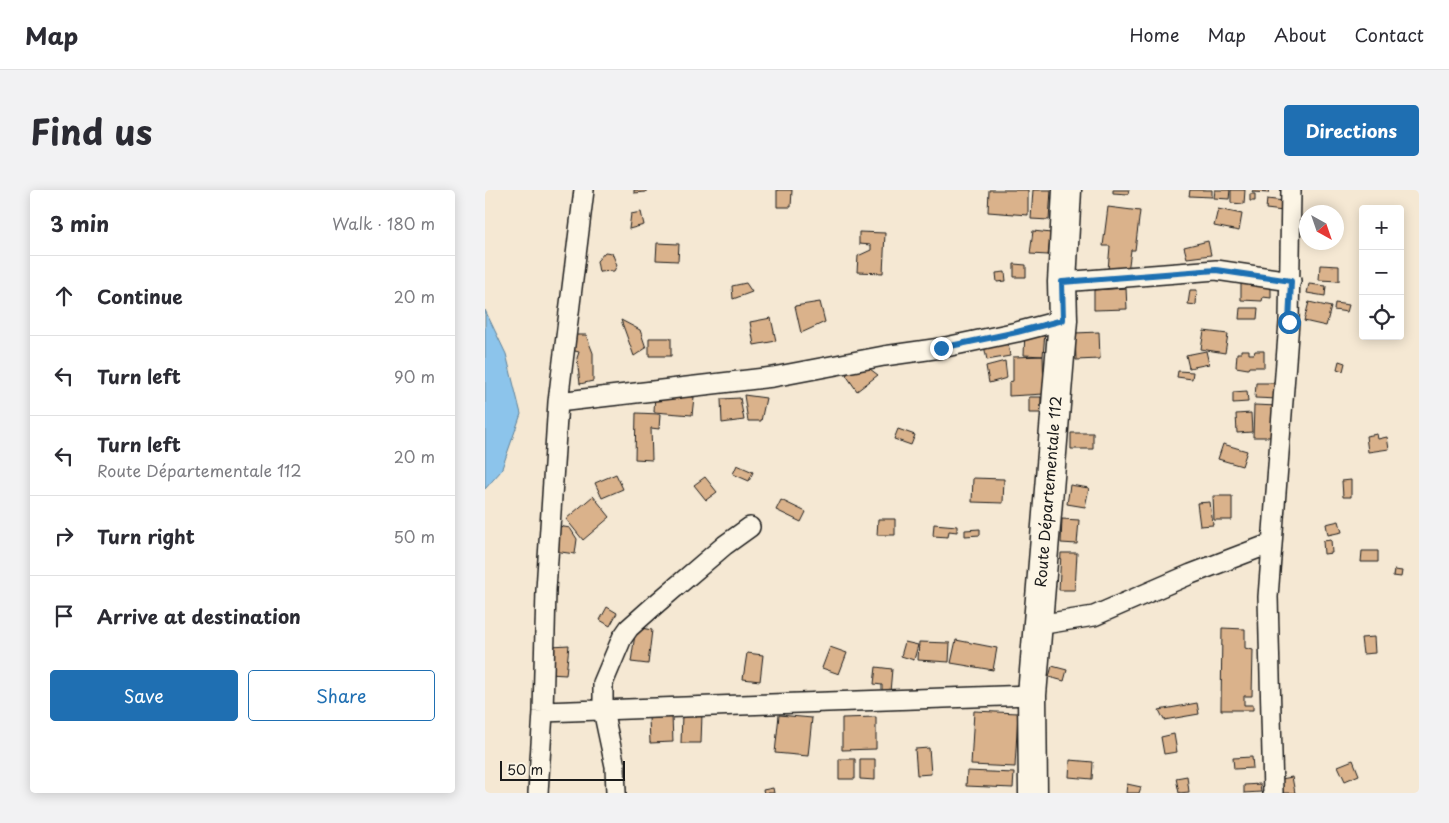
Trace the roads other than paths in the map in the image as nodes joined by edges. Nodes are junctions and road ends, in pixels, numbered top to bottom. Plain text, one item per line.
1 (584, 190) edge
2 (1067, 190) edge
3 (1291, 190) edge
4 (1291, 281) junction
5 (1062, 282) junction
6 (1063, 320) junction
7 (559, 402) junction
8 (750, 526) dead end
9 (1272, 543) junction
10 (1038, 625) junction
11 (1032, 695) junction
12 (603, 710) junction
13 (543, 712) junction
14 (538, 793) edge
15 (616, 793) edge
16 (1033, 793) edge
17 (1273, 793) edge

1 - 7 street
2 - 5 main road, Route Départementale 112
3 - 4 street
4 - 5 street
4 - 9 street
5 - 6 main road, Route Départementale 112
6 - 7 street
6 - 10 main road, Route Départementale 112
7 - 13 street
8 - 12 street
9 - 10 street
9 - 17 street
10 - 11 main road, Route Départementale 112
11 - 12 street
11 - 16 main road, Route Départementale 112
12 - 13 street
12 - 15 street
13 - 14 street

